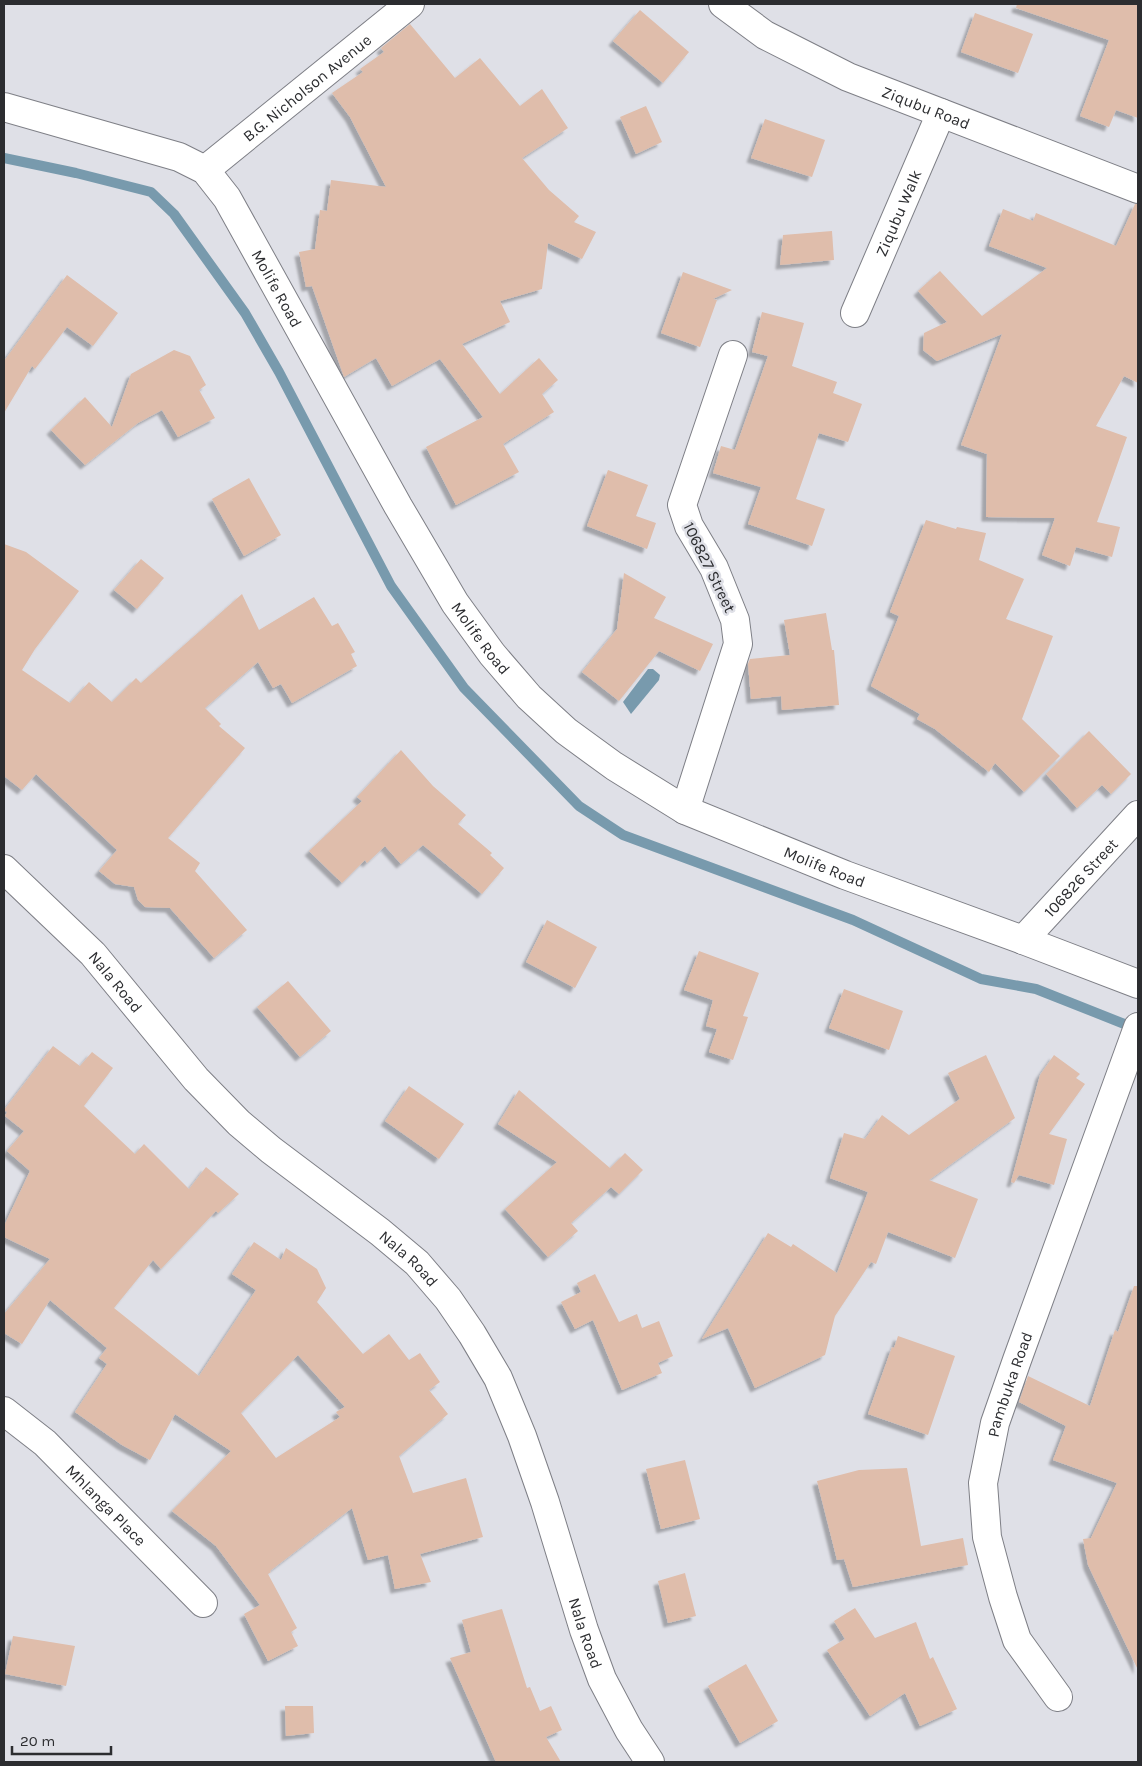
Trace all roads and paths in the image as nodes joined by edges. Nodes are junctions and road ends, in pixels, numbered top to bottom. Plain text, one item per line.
1 (410, 4) edge
2 (723, 4) edge
3 (4, 107) edge
4 (941, 113) junction
5 (205, 170) junction
6 (1138, 189) edge
7 (855, 313) dead end
8 (733, 355) dead end
9 (685, 810) junction
10 (1138, 815) edge
11 (4, 869) edge
12 (1023, 940) junction
13 (1138, 984) edge
14 (1138, 1027) edge
15 (1129, 1068) edge
16 (4, 1411) edge
17 (203, 1603) dead end
18 (1058, 1697) dead end
19 (650, 1762) edge

1 - 5 street, B.G. Nicholson Avenue
2 - 4 street, Ziqubu Road
3 - 5 street, Molife Road
4 - 6 street, Ziqubu Road
4 - 7 street, Ziqubu Walk
5 - 9 street, Molife Road
8 - 9 street, 106827 Street
9 - 12 street, Molife Road
10 - 12 street, 106826 Street
11 - 19 street, Nala Road
12 - 13 street, Molife Road
14 - 15 street, Pambuka Road
15 - 18 street, Pambuka Road
16 - 17 street, Mhlanga Place

